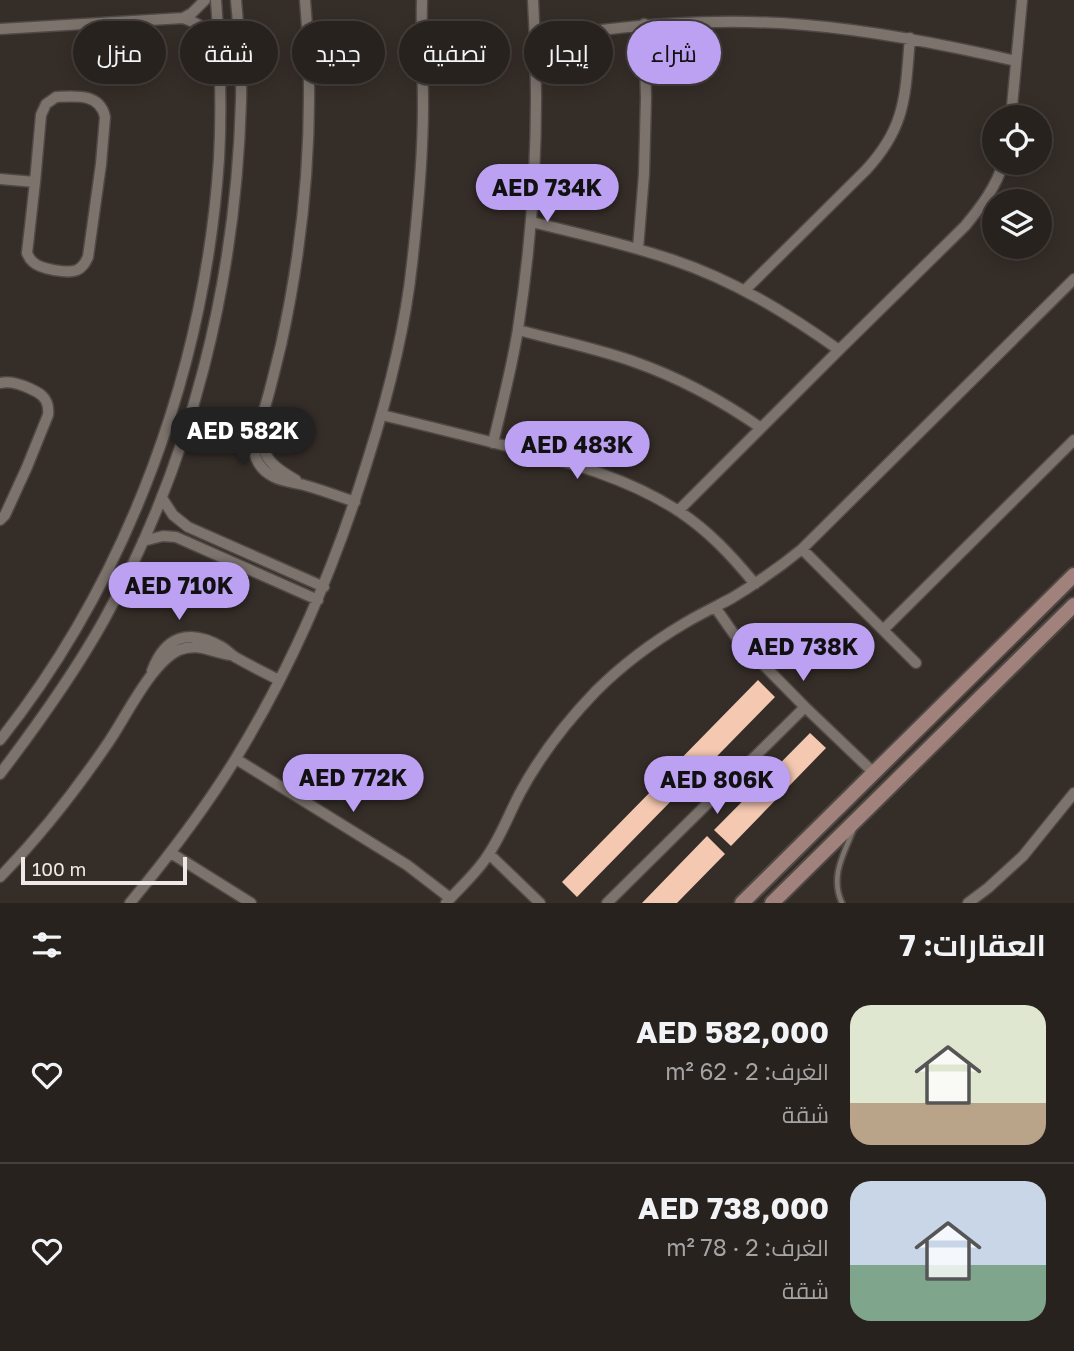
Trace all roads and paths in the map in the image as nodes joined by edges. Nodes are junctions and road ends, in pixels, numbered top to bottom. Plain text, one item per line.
1 (205, 0) edge
2 (216, 0) edge
3 (236, 0) edge
4 (305, 0) edge
5 (415, 0) edge
6 (422, 0) edge
7 (533, 0) edge
8 (1022, 0) edge
9 (183, 18) junction
10 (191, 21) edge
11 (218, 21) edge
12 (420, 21) edge
13 (421, 21) edge
14 (534, 21) edge
15 (721, 23) edge
16 (0, 29) edge
17 (910, 38) junction
18 (1016, 61) junction
19 (220, 84) edge
20 (422, 84) edge
21 (536, 84) edge
22 (645, 84) edge
23 (1013, 105) edge
24 (999, 175) edge
25 (0, 179) edge
26 (35, 182) junction
27 (532, 222) junction
28 (638, 248) junction
29 (1074, 279) edge
30 (745, 290) junction
31 (518, 330) junction
32 (839, 350) junction
33 (0, 383) edge
34 (382, 415) junction
35 (761, 428) junction
36 (1074, 440) edge
37 (493, 443) junction
38 (162, 498) junction
39 (355, 502) junction
40 (678, 510) junction
41 (0, 520) edge
42 (143, 541) junction
43 (238, 549) junction
44 (802, 549) junction
45 (232, 562) junction
46 (1074, 575) edge
47 (755, 583) junction
48 (324, 587) junction
49 (1074, 587) edge
50 (318, 600) junction
51 (1074, 605) edge
52 (715, 607) junction
53 (1057, 622) junction
54 (883, 630) junction
55 (916, 663) dead end
56 (279, 680) junction
57 (805, 707) junction
58 (0, 740) edge
59 (236, 759) junction
60 (874, 772) junction
61 (0, 774) edge
62 (1074, 793) edge
63 (857, 819) junction
64 (171, 853) junction
65 (489, 854) junction
66 (0, 877) edge
67 (448, 901) edge
68 (130, 903) edge
69 (251, 903) edge
70 (540, 903) edge
71 (607, 903) edge
72 (742, 903) edge
73 (772, 903) edge
74 (842, 903) edge
75 (968, 903) edge

1 - 9 street
2 - 11 street
3 - 38 street
4 - 39 street
5 - 12 street
6 - 13 street
7 - 14 street
8 - 18 street
9 - 10 street
9 - 16 street
15 - 17 street
17 - 18 street
17 - 30 street
18 - 23 street
19 - 58 street
20 - 34 street
21 - 27 street
22 - 28 street
24 - 32 street
25 - 26 street
26 - 26 street
27 - 28 street
27 - 31 street
28 - 30 street
29 - 44 street
30 - 32 street
31 - 35 street
31 - 37 street
32 - 35 street
33 - 41 street
34 - 37 street
34 - 39 street
35 - 40 street
36 - 54 street
37 - 40 street
38 - 42 street
38 - 43 street
39 - 48 street
40 - 47 street
42 - 45 street
42 - 61 street
43 - 45 street
43 - 48 street
44 - 47 street
44 - 54 street
45 - 50 street
46 - 60 street
47 - 52 street
48 - 50 street
49 - 53 street
50 - 56 street
51 - 53 street
52 - 57 street
52 - 65 street
53 - 63 street
54 - 55 street
56 - 59 street
56 - 66 street
57 - 60 street
57 - 71 street
59 - 64 street
59 - 67 street
60 - 72 street
62 - 75 street
63 - 73 street
63 - 74 lane
64 - 68 street
64 - 69 street
65 - 67 street
65 - 70 street

